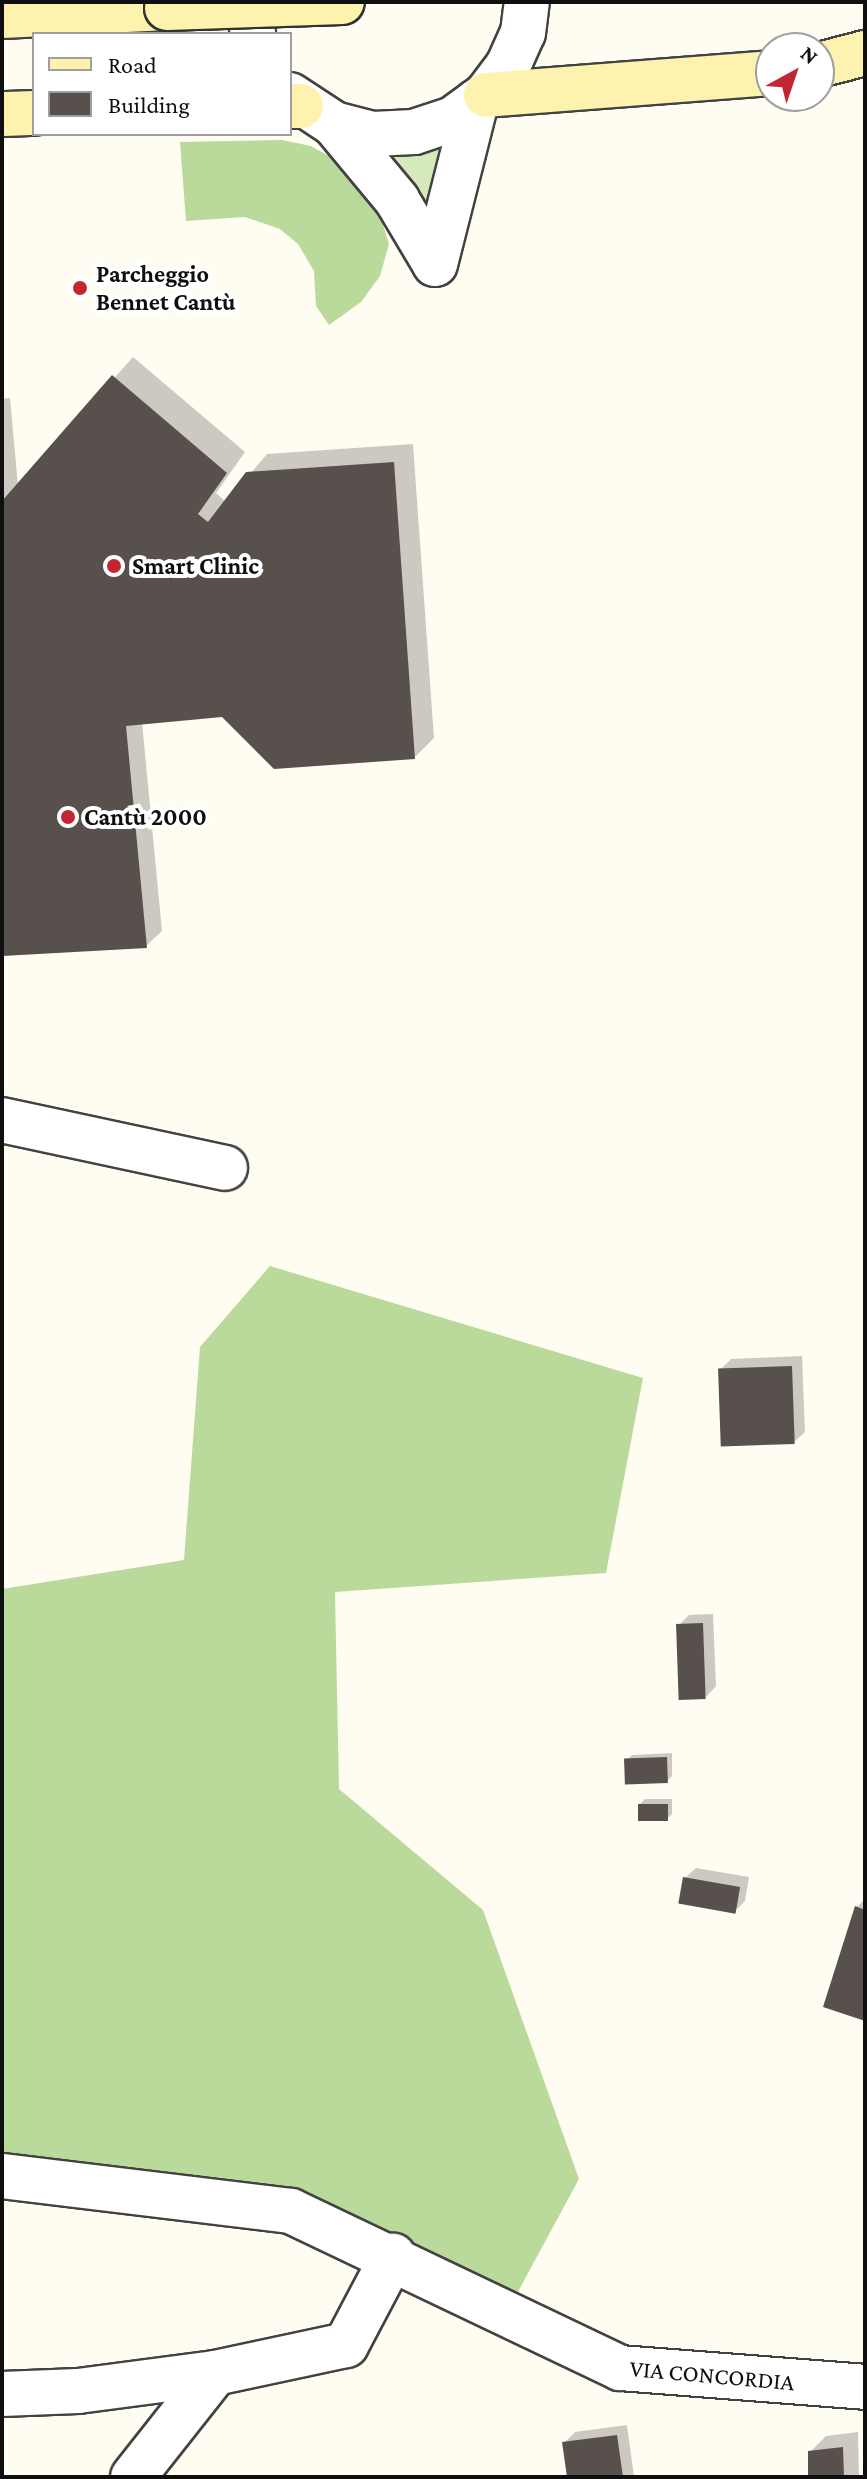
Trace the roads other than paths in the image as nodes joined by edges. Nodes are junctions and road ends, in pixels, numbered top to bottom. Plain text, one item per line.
1 (247, 2) edge
2 (342, 2) edge
3 (527, 2) edge
4 (2, 16) edge
5 (253, 32) edge
6 (865, 53) edge
7 (835, 61) edge
8 (755, 74) edge
9 (481, 98) junction
10 (304, 108) edge
11 (32, 113) edge
12 (2, 114) edge
13 (2, 1120) edge
14 (225, 1168) dead end
15 (2, 2176) edge
16 (393, 2256) junction
17 (215, 2373) junction
18 (865, 2387) edge
19 (2, 2394) edge
20 (133, 2477) edge

1 - 5 street
2 - 4 main road, bridge
3 - 9 street
6 - 7 main road
8 - 9 main road
9 - 10 street
9 - 10 street
11 - 12 main road
13 - 14 street
15 - 16 street, VIA CONCORDIA
16 - 17 street
16 - 18 street, VIA CONCORDIA
17 - 19 street
17 - 20 street

